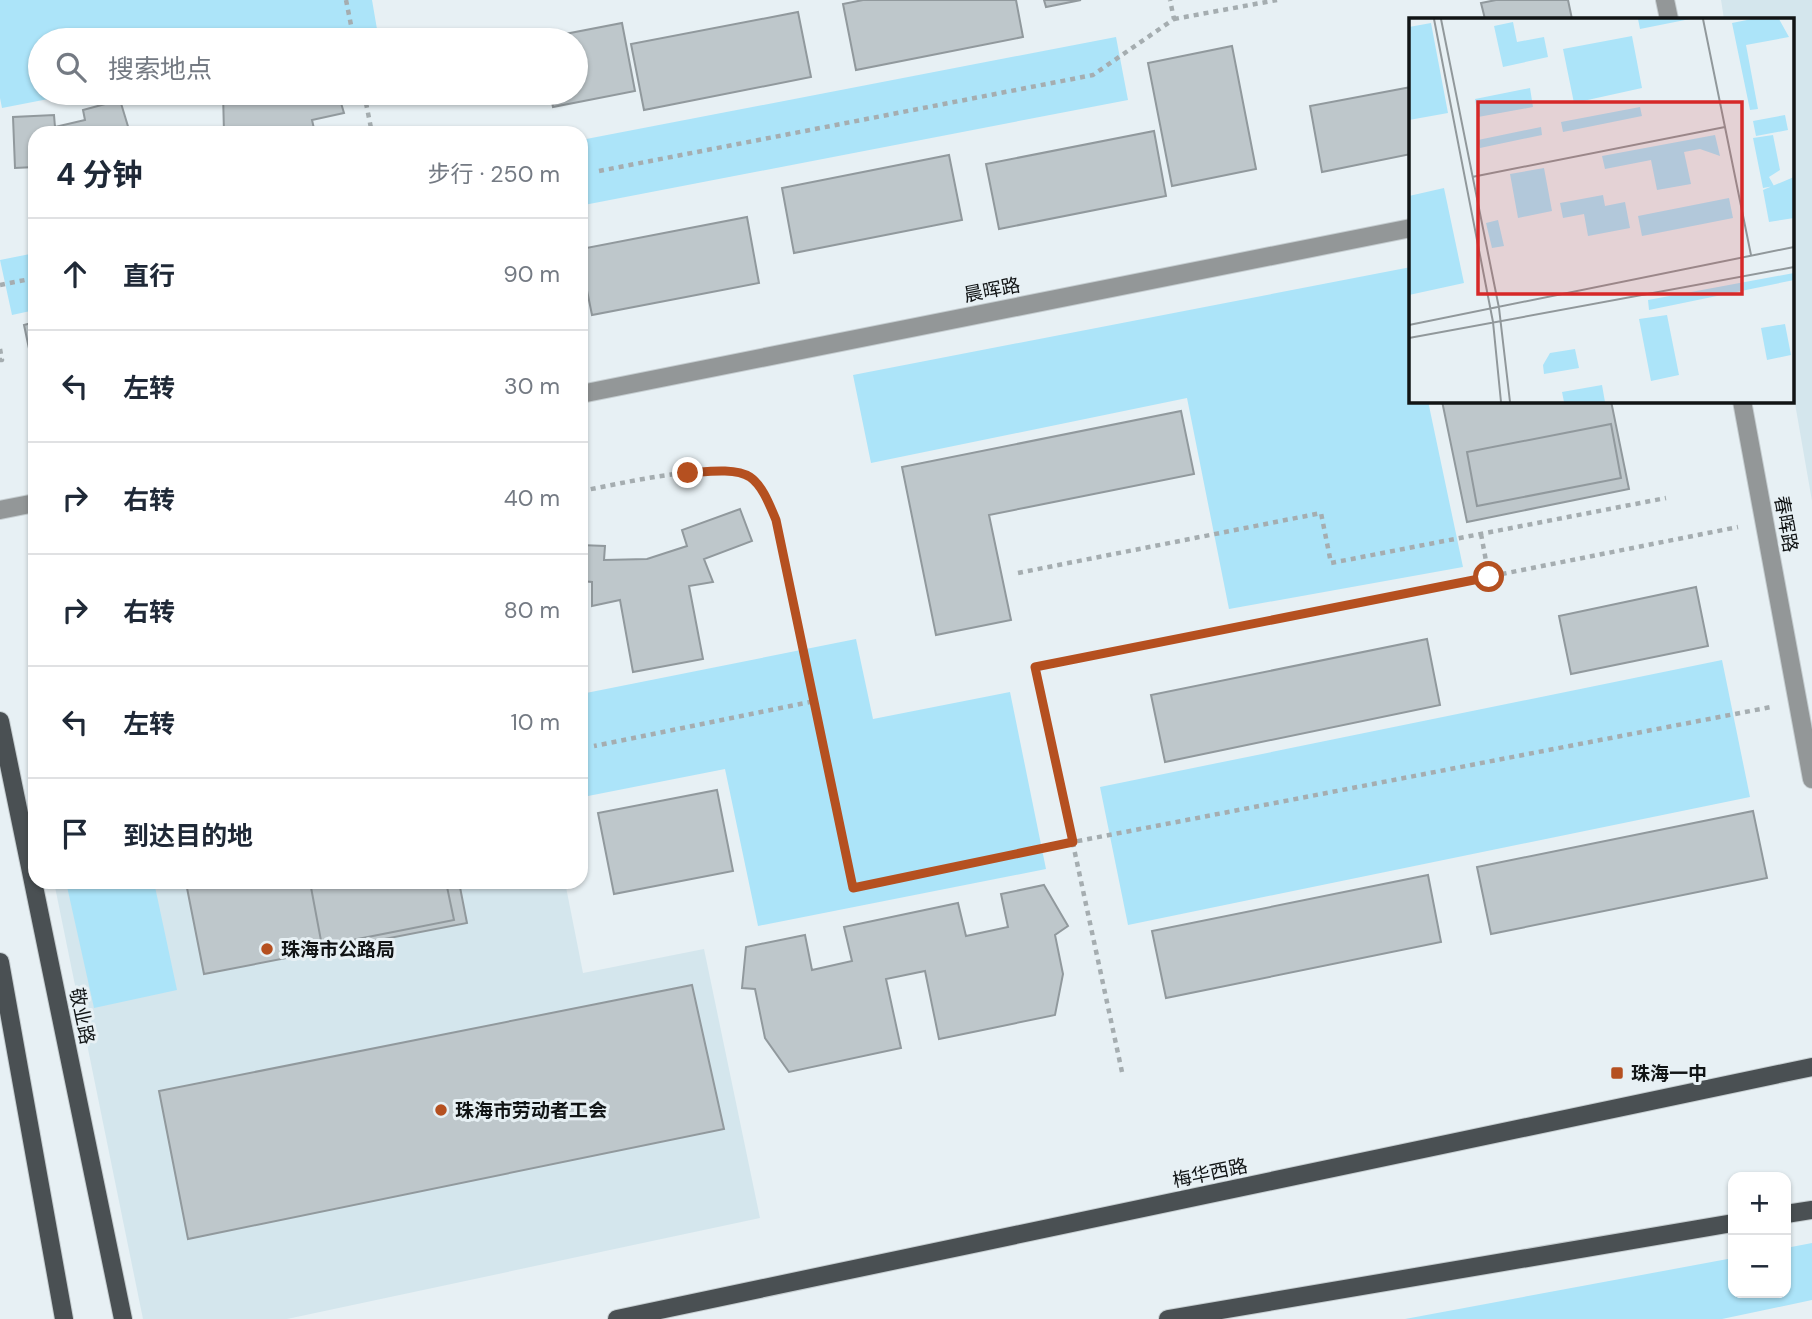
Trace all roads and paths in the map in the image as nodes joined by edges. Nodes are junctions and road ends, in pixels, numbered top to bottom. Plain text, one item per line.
1 (346, 0) edge
2 (1170, 0) edge
3 (1277, 0) edge
4 (1665, 0) edge
5 (1669, 18) edge
6 (1174, 19) junction
7 (352, 28) edge
8 (366, 105) edge
9 (371, 126) edge
10 (599, 171) dead end
11 (1409, 228) edge
12 (28, 279) edge
13 (0, 285) edge
14 (0, 349) edge
15 (0, 360) edge
16 (588, 393) edge
17 (1742, 402) edge
18 (588, 490) edge
19 (1666, 498) dead end
20 (28, 504) edge
21 (0, 510) edge
22 (1765, 522) junction
23 (1481, 534) junction
24 (1018, 573) dead end
25 (1489, 577) junction
26 (815, 701) junction
27 (1798, 702) junction
28 (0, 721) edge
29 (594, 746) dead end
30 (1812, 779) edge
31 (1073, 842) junction
32 (28, 857) edge
33 (35, 889) edge
34 (0, 962) edge
35 (1812, 1068) edge
36 (1122, 1072) dead end
37 (1812, 1210) edge
38 (1791, 1213) edge
39 (1728, 1224) edge
40 (64, 1319) edge
41 (123, 1319) edge
42 (617, 1319) edge
43 (1168, 1319) edge

1 - 7 path
2 - 6 path
3 - 6 path
4 - 5 street
6 - 10 path
8 - 9 path
11 - 16 street, 晨晖路
12 - 13 path
14 - 15 path
17 - 22 street, 春晖路
18 - 26 path
19 - 23 path
20 - 21 street
22 - 25 path
22 - 27 street, 春晖路
23 - 24 path
23 - 25 path
25 - 31 path
26 - 29 path
26 - 31 path
27 - 30 street, 春晖路
27 - 31 path
28 - 32 main road, 敬业路
31 - 36 path
33 - 41 main road, 敬业路
34 - 40 main road
35 - 42 main road, 梅华西路
37 - 38 main road
39 - 43 main road

